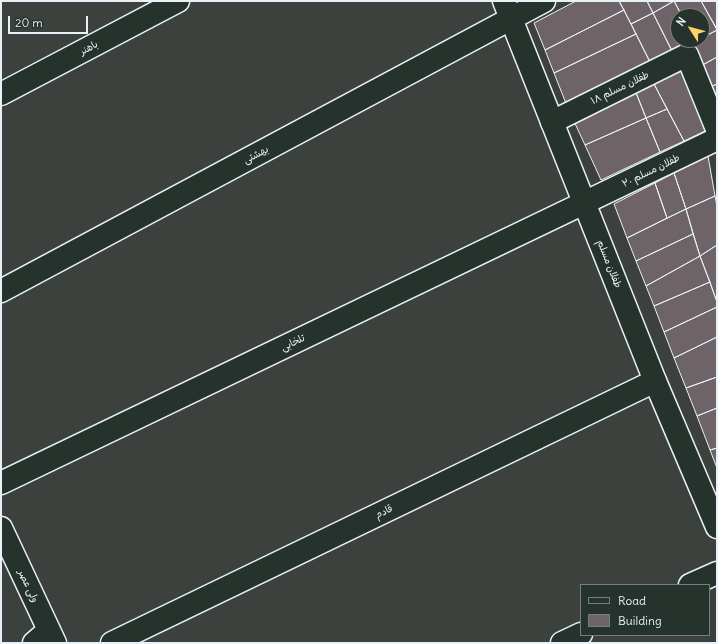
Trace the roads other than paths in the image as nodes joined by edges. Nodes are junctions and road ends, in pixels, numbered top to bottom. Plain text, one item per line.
1 (178, 1) edge
2 (544, 1) edge
3 (507, 10) edge
4 (1, 94) edge
5 (552, 122) junction
6 (717, 129) edge
7 (717, 139) edge
8 (585, 202) junction
9 (1, 291) edge
10 (655, 381) junction
11 (1, 483) edge
12 (717, 527) edge
13 (1, 528) edge
14 (717, 573) edge
15 (692, 584) edge
16 (580, 634) edge
17 (46, 639) edge
18 (112, 643) edge
19 (562, 643) edge

1 - 4 street, باهنر
2 - 3 street, بهشتی
3 - 5 street, طفلان مسلم
3 - 9 street, بهشتی
5 - 6 street, طفلان مسلم ۱۸
5 - 8 street, طفلان مسلم
7 - 8 street, طفلان مسلم ۲۰
8 - 10 street, طفلان مسلم
8 - 11 street, تلخابی
10 - 12 street, طفلان مسلم
10 - 18 street, قادم
13 - 17 street, ولی عصر
14 - 15 street
16 - 19 street

